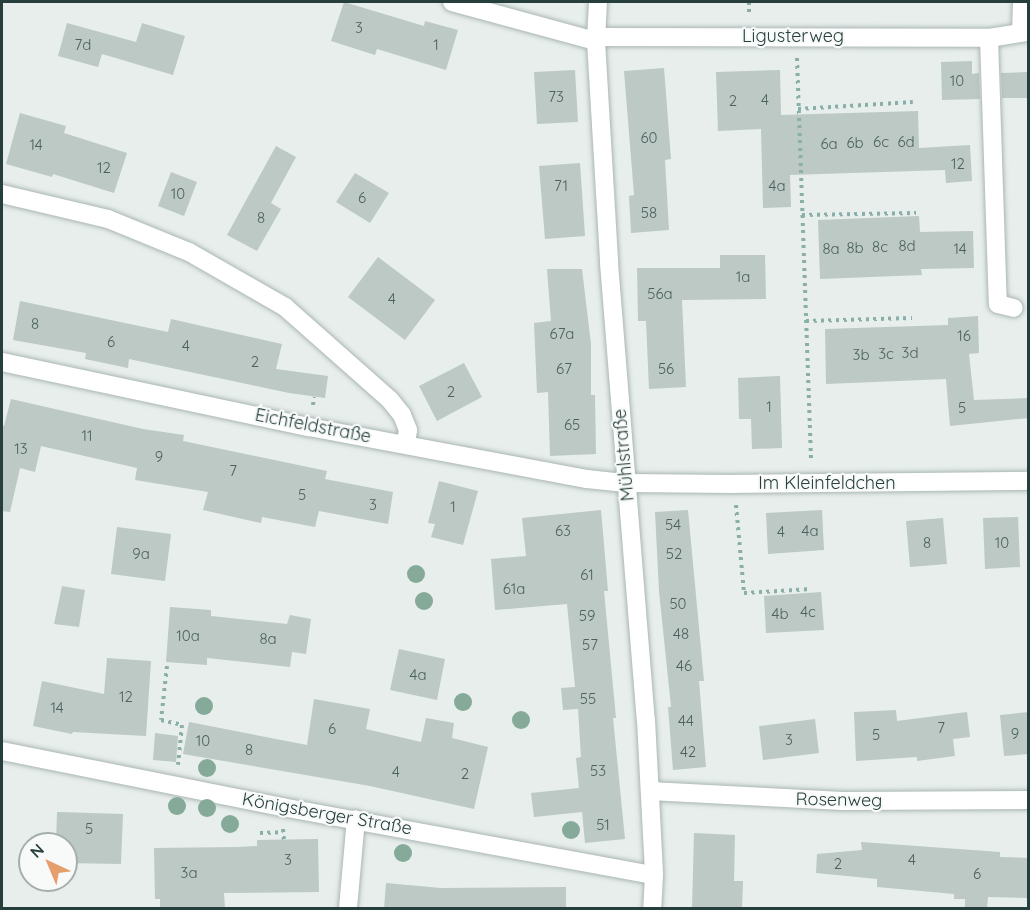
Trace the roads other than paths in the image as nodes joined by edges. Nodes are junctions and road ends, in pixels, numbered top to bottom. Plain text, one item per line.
1 (452, 2) edge
2 (598, 2) edge
3 (1022, 2) edge
4 (1025, 32) edge
5 (989, 38) junction
6 (596, 39) junction
7 (2, 194) edge
8 (1014, 308) dead end
9 (2, 362) edge
10 (406, 443) junction
11 (1029, 481) edge
12 (626, 483) junction
13 (2, 751) edge
14 (650, 791) junction
15 (1029, 800) edge
16 (356, 819) junction
17 (654, 875) junction
18 (348, 909) edge
19 (652, 909) edge

1 - 6 street, Ligusterweg
2 - 6 street, Mühlstraße
3 - 4 street
4 - 5 street, Ligusterweg
5 - 6 street, Ligusterweg
5 - 8 street
6 - 12 street, Mühlstraße
7 - 10 street
9 - 10 street, Eichfeldstraße
10 - 12 street, Eichfeldstraße
11 - 12 street, Im Kleinfeldchen
12 - 14 street, Mühlstraße
13 - 16 street, Königsberger Straße
14 - 15 street, Rosenweg
14 - 17 street, Mühlstraße
16 - 17 street, Königsberger Straße
16 - 18 street
17 - 19 street, Mühlstraße

